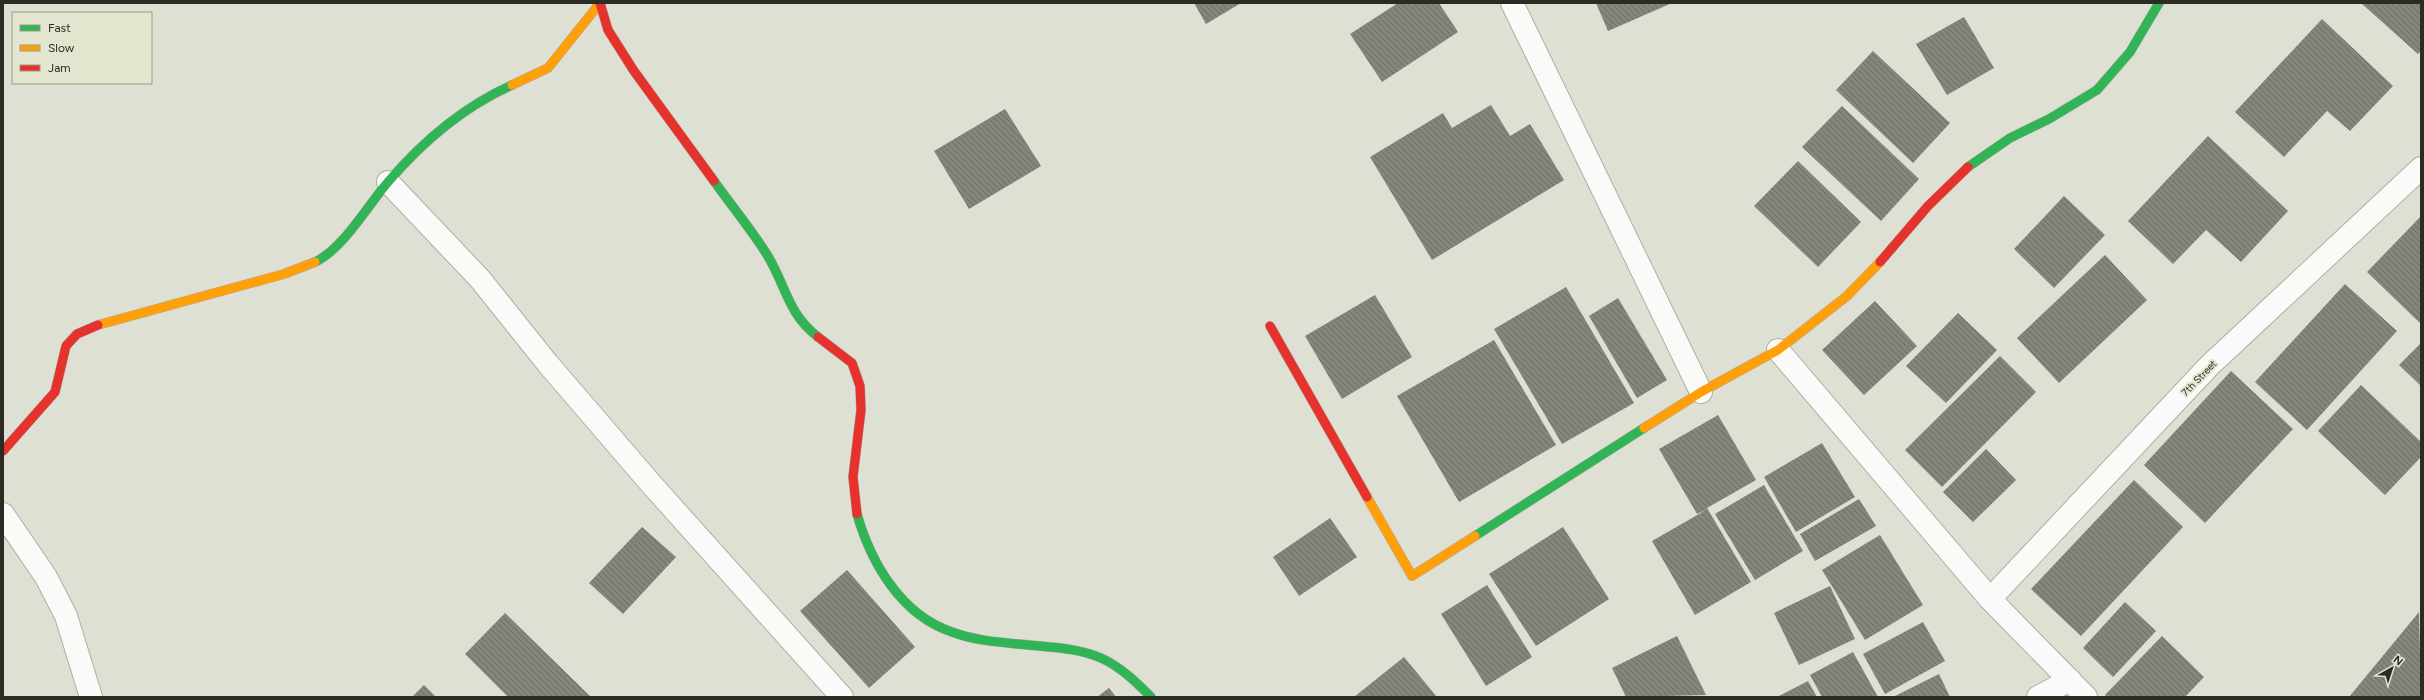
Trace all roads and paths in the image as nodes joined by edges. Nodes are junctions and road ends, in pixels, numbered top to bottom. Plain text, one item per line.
1 (600, 3) edge
2 (1512, 3) edge
3 (2159, 3) edge
4 (2421, 168) edge
5 (388, 182) junction
6 (1270, 326) dead end
7 (1778, 350) junction
8 (1700, 392) junction
9 (3, 451) edge
10 (3, 514) edge
11 (1990, 599) junction
12 (2070, 680) junction
13 (91, 697) edge
14 (842, 697) edge
15 (1151, 697) edge
16 (2038, 697) edge
17 (2086, 697) edge

1 - 5 street
1 - 15 street
2 - 8 street
3 - 7 street
4 - 11 street, 7th Street
5 - 9 street
5 - 14 street
6 - 8 street
7 - 8 street
7 - 11 street
10 - 13 street
11 - 12 street
12 - 16 street
12 - 17 street

